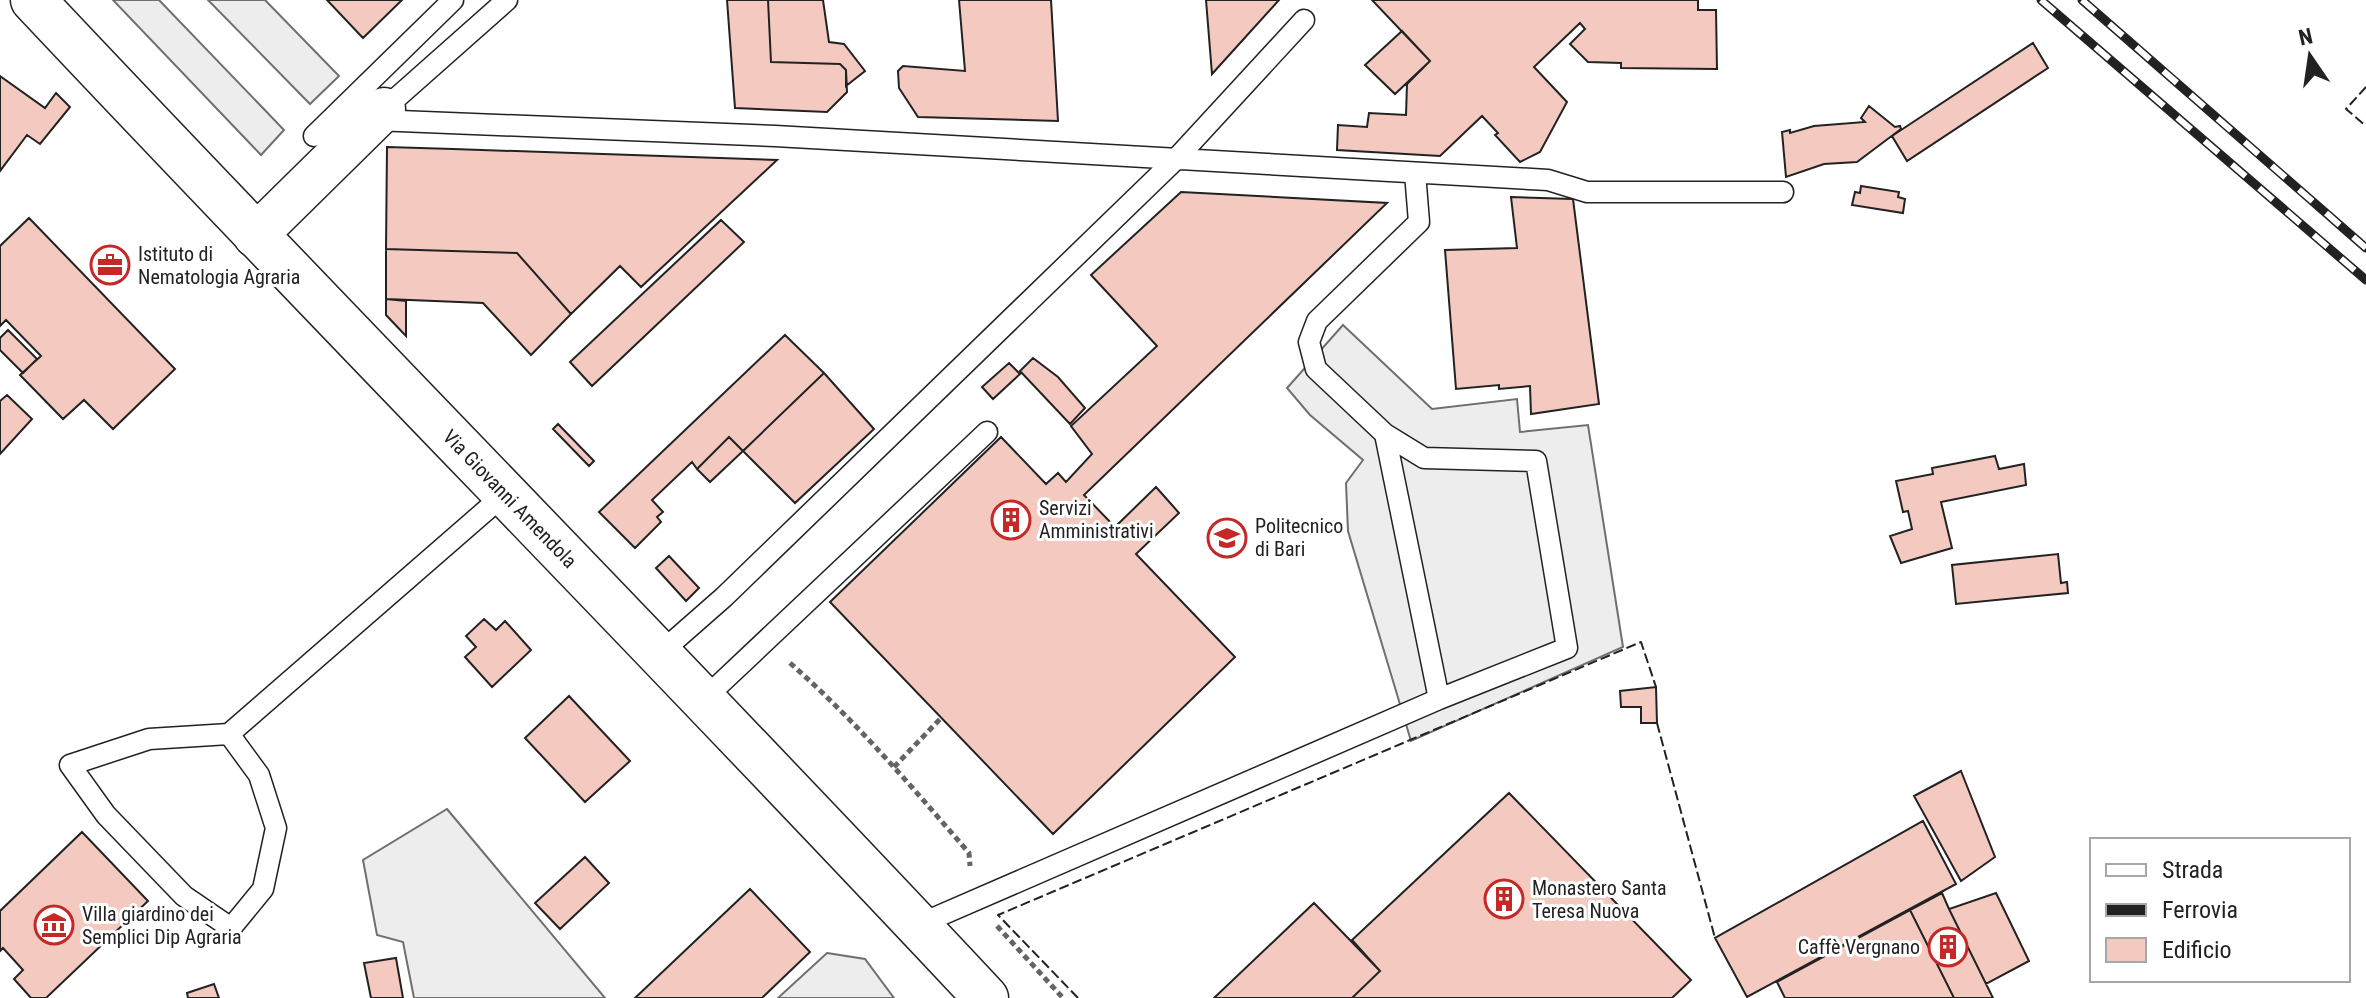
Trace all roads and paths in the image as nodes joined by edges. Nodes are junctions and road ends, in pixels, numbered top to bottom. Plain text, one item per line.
1 (33, 0) edge
2 (453, 0) edge
3 (503, 2) edge
4 (1304, 20) dead end
5 (378, 114) junction
6 (314, 136) dead end
7 (1175, 160) junction
8 (1415, 173) junction
9 (1783, 192) dead end
10 (255, 236) junction
11 (987, 432) dead end
12 (1385, 434) junction
13 (506, 493) junction
14 (765, 640) junction
15 (659, 654) junction
16 (704, 699) junction
17 (1439, 699) junction
18 (942, 717) dead end
19 (229, 734) junction
20 (894, 767) junction
21 (974, 901) junction
22 (918, 925) junction
23 (986, 998) edge
24 (1063, 998) edge

1 - 10 main road, Via Giovanni Amendola
2 - 6 lane
3 - 5 lane
4 - 7 lane
5 - 7 lane
5 - 10 street
7 - 8 lane
7 - 15 lane
8 - 9 lane
8 - 12 lane
10 - 13 main road, Via Giovanni Amendola
11 - 14 lane
12 - 17 lane
12 - 17 lane
13 - 15 main road, Via Giovanni Amendola
13 - 19 lane
14 - 16 lane
14 - 20 path
15 - 16 main road, Via Giovanni Amendola
16 - 22 main road, Via Giovanni Amendola
17 - 21 lane
18 - 20 path
19 - 19 lane
20 - 21 path
21 - 22 lane
21 - 24 path
22 - 23 main road, Via Giovanni Amendola

